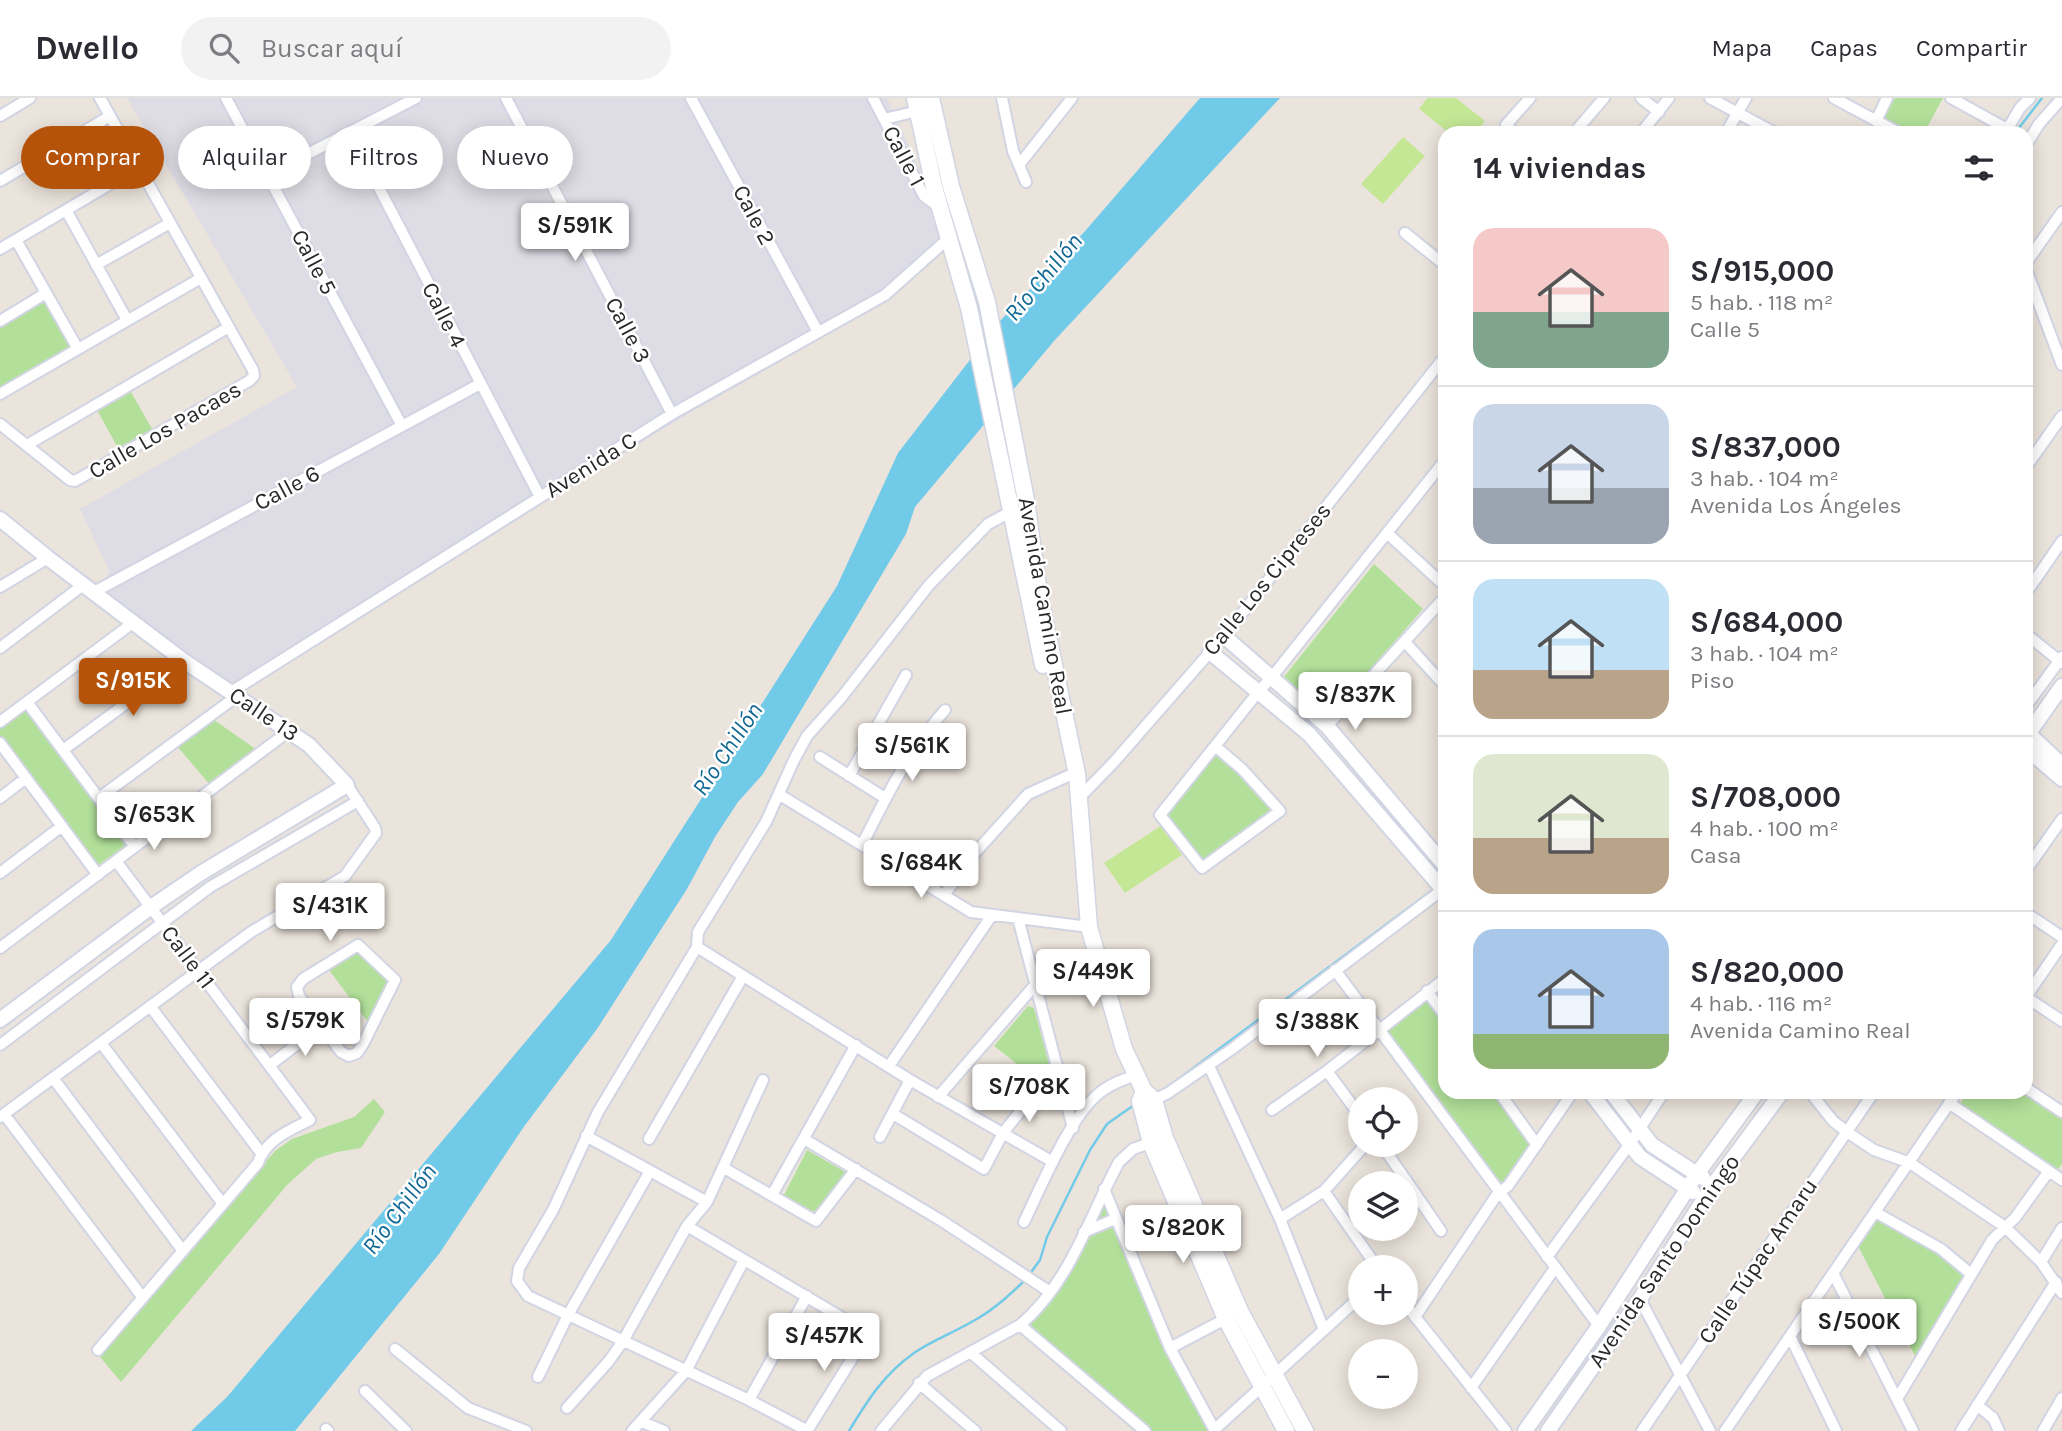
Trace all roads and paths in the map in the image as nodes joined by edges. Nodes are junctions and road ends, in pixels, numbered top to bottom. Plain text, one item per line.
1 (30, 98) edge
2 (100, 98) edge
3 (226, 98) edge
4 (415, 98) edge
5 (506, 98) edge
6 (691, 98) edge
7 (873, 98) edge
8 (931, 98) edge
9 (1002, 98) edge
10 (1072, 98) edge
11 (1530, 98) edge
12 (1604, 98) edge
13 (1641, 98) edge
14 (1669, 98) edge
15 (1710, 98) edge
16 (1746, 98) edge
17 (1834, 98) edge
18 (1887, 98) edge
19 (1951, 98) edge
20 (2029, 98) edge
21 (917, 105) edge
22 (2060, 107) edge
23 (1659, 112) junction
24 (1737, 113) junction
25 (0, 116) edge
26 (110, 116) junction
27 (884, 119) junction
28 (1876, 121) junction
29 (116, 126) edge
30 (241, 126) edge
31 (361, 126) edge
32 (1507, 126) edge
33 (1580, 126) edge
34 (1647, 126) edge
35 (1730, 126) edge
36 (1762, 126) edge
37 (1886, 126) edge
38 (1998, 126) edge
39 (2009, 126) edge
40 (2033, 134) edge
41 (1019, 165) junction
42 (0, 181) edge
43 (1026, 182) dead end
44 (102, 189) edge
45 (151, 189) edge
46 (275, 189) edge
47 (379, 189) edge
48 (941, 209) junction
49 (66, 210) junction
50 (2062, 214) edge
51 (170, 223) junction
52 (1405, 233) dead end
53 (950, 237) junction
54 (16, 240) junction
55 (0, 249) edge
56 (2033, 253) edge
57 (1438, 260) edge
58 (96, 265) junction
59 (201, 278) junction
60 (2033, 288) edge
61 (46, 293) junction
62 (127, 320) junction
63 (0, 321) edge
64 (229, 327) junction
65 (818, 332) junction
66 (78, 349) junction
67 (1438, 365) edge
68 (2062, 365) edge
69 (480, 384) junction
70 (0, 394) edge
71 (673, 414) junction
72 (2062, 416) edge
73 (0, 424) edge
74 (402, 426) junction
75 (27, 445) junction
76 (2033, 458) edge
77 (1438, 469) edge
78 (540, 497) junction
79 (1009, 508) junction
80 (0, 519) edge
81 (1387, 533) junction
82 (2062, 541) edge
83 (48, 558) junction
84 (1438, 580) edge
85 (2033, 583) edge
86 (0, 587) edge
87 (89, 589) junction
88 (1438, 605) edge
89 (134, 622) junction
90 (1224, 636) junction
91 (2033, 639) edge
92 (1405, 642) junction
93 (0, 648) edge
94 (1210, 652) junction
95 (2061, 660) edge
96 (184, 661) junction
97 (906, 675) dead end
98 (1272, 677) junction
99 (1438, 678) edge
100 (2062, 686) edge
101 (1259, 691) junction
102 (234, 694) junction
103 (2033, 697) edge
104 (27, 702) junction
105 (945, 710) dead end
106 (0, 722) edge
107 (1327, 726) junction
108 (2033, 729) edge
109 (289, 731) junction
110 (0, 743) edge
111 (2033, 743) edge
112 (2033, 745) edge
113 (1215, 746) junction
114 (63, 750) junction
115 (820, 757) dead end
116 (2062, 765) edge
117 (849, 776) junction
118 (1068, 776) junction
119 (26, 778) junction
120 (2062, 779) edge
121 (347, 785) junction
122 (780, 795) junction
123 (1081, 796) junction
124 (0, 798) edge
125 (99, 798) junction
126 (885, 798) junction
127 (358, 801) junction
128 (2062, 819) edge
129 (62, 826) junction
130 (2051, 834) junction
131 (2062, 842) edge
132 (862, 845) junction
133 (135, 847) junction
134 (1438, 858) edge
135 (2033, 860) edge
136 (116, 861) junction
137 (0, 873) edge
138 (1438, 874) edge
139 (97, 875) junction
140 (1433, 877) junction
141 (1438, 882) edge
142 (944, 895) junction
143 (1438, 895) edge
144 (151, 907) junction
145 (992, 915) junction
146 (1018, 918) junction
147 (2033, 918) edge
148 (1088, 919) junction
149 (163, 922) junction
150 (2062, 937) edge
151 (2062, 944) edge
152 (696, 947) junction
153 (0, 948) edge
154 (1335, 970) junction
155 (199, 971) junction
156 (743, 976) junction
157 (1438, 983) edge
158 (1035, 985) junction
159 (2033, 987) edge
160 (1427, 991) junction
161 (2033, 1002) edge
162 (150, 1006) junction
163 (1438, 1006) edge
164 (0, 1020) edge
165 (2062, 1021) edge
166 (321, 1026) junction
167 (1379, 1030) junction
168 (101, 1043) junction
169 (0, 1045) edge
170 (856, 1045) junction
171 (270, 1065) junction
172 (1057, 1065) junction
173 (889, 1066) junction
174 (1209, 1066) junction
175 (1327, 1071) junction
176 (1136, 1075) junction
177 (53, 1078) junction
178 (763, 1080) dead end
179 (910, 1080) junction
180 (2033, 1093) edge
181 (1149, 1095) junction
182 (939, 1097) junction
183 (1504, 1099) edge
184 (1568, 1099) edge
185 (1595, 1099) edge
186 (1616, 1099) edge
187 (1659, 1099) edge
188 (1752, 1099) edge
189 (1777, 1099) edge
190 (1816, 1099) edge
191 (1869, 1099) edge
192 (1952, 1099) edge
193 (1348, 1100) edge
194 (1949, 1103) junction
195 (1272, 1110) dead end
196 (2062, 1112) edge
197 (893, 1114) junction
198 (2, 1116) edge
199 (1073, 1128) junction
200 (1638, 1130) junction
201 (1847, 1132) junction
202 (1003, 1133) junction
203 (586, 1136) junction
204 (880, 1137) dead end
205 (649, 1139) dead end
206 (804, 1139) junction
207 (1158, 1140) junction
208 (1537, 1144) junction
209 (1629, 1145) junction
210 (261, 1153) junction
211 (1354, 1157) edge
212 (1390, 1157) edge
213 (1054, 1162) junction
214 (1910, 1163) junction
215 (723, 1168) junction
216 (856, 1170) junction
217 (650, 1171) junction
218 (2049, 1171) junction
219 (1697, 1174) junction
220 (2062, 1180) edge
221 (1713, 1185) junction
222 (1688, 1188) junction
223 (1104, 1189) junction
224 (1324, 1191) junction
225 (1498, 1193) junction
226 (772, 1195) junction
227 (1704, 1198) junction
228 (707, 1202) junction
229 (223, 1204) junction
230 (1875, 1212) junction
231 (1115, 1219) junction
232 (1280, 1219) junction
233 (1024, 1222) dead end
234 (687, 1226) junction
235 (2005, 1227) junction
236 (2062, 1228) edge
237 (1441, 1231) dead end
238 (1084, 1232) junction
239 (183, 1251) junction
240 (1369, 1255) edge
241 (1547, 1257) junction
242 (744, 1260) junction
243 (2041, 1262) junction
244 (1555, 1268) junction
245 (1833, 1273) junction
246 (1971, 1274) junction
247 (2056, 1282) junction
248 (1050, 1292) junction
249 (2062, 1293) edge
250 (807, 1296) junction
251 (143, 1298) junction
252 (1640, 1299) junction
253 (1348, 1308) edge
254 (1418, 1313) edge
255 (568, 1315) junction
256 (1233, 1315) junction
257 (1418, 1321) edge
258 (1020, 1325) junction
259 (1599, 1326) junction
260 (1324, 1330) junction
261 (1790, 1336) junction
262 (623, 1341) junction
263 (1170, 1348) junction
264 (395, 1349) dead end
265 (97, 1350) dead end
266 (970, 1352) junction
267 (686, 1371) junction
268 (1681, 1374) junction
269 (538, 1377) dead end
270 (1268, 1381) junction
271 (919, 1383) junction
272 (1471, 1388) junction
273 (365, 1391) dead end
274 (1897, 1399) junction
275 (749, 1401) junction
276 (2060, 1401) edge
277 (1977, 1405) junction
278 (567, 1408) dead end
279 (2062, 1419) edge
280 (642, 1422) junction
281 (885, 1429) edge
282 (407, 1431) edge
283 (526, 1431) edge
284 (632, 1431) edge
285 (664, 1431) edge
286 (807, 1431) edge
287 (975, 1431) edge
288 (1061, 1431) edge
289 (1145, 1431) edge
290 (1214, 1431) edge
291 (1286, 1431) edge
292 (1305, 1431) edge
293 (1506, 1431) edge
294 (1525, 1431) edge
295 (1548, 1431) edge
296 (1642, 1431) edge
297 (1710, 1431) edge
298 (1725, 1431) edge
299 (1836, 1431) edge
300 (1913, 1431) edge
301 (1961, 1431) edge
302 (1999, 1431) edge
303 (2043, 1431) edge

1 - 25 street
2 - 26 street
3 - 30 street, Calle 5
4 - 31 street
5 - 71 street, Calle 3
6 - 65 street, Cale 2
7 - 27 street, Calle 1
8 - 123 main road, Avenida Camino Real
9 - 41 street
10 - 41 street
11 - 32 street
12 - 33 street
13 - 23 street
14 - 23 street
15 - 24 street
16 - 24 street
17 - 28 street
18 - 28 street
19 - 38 street
20 - 39 street
21 - 27 street
21 - 48 main road, Avenida Camino Real
22 - 40 street
23 - 34 street
24 - 35 street
24 - 36 street
26 - 29 street
26 - 42 street
27 - 48 street, Calle 1
28 - 37 street
41 - 43 street
44 - 49 street
45 - 51 street
46 - 74 street, Calle 5
47 - 69 street, Calle 4
48 - 53 main road, Avenida Camino Real
49 - 54 street
49 - 58 street
50 - 56 street
51 - 58 street
51 - 59 street
52 - 57 street
53 - 65 street, Avenida C
53 - 79 main road, Avenida Camino Real
54 - 55 street
54 - 61 street
58 - 62 street
59 - 62 street
59 - 64 street
60 - 68 street
61 - 63 street
61 - 66 street
62 - 66 street
64 - 75 street
64 - 75 street, Calle Los Pacaes
65 - 71 street, Avenida C
66 - 70 street
67 - 90 street, Calle Los Cipreses
69 - 74 street, Calle 6
69 - 78 street, Calle 4
71 - 78 street, Avenida C
72 - 76 street
73 - 75 street
74 - 87 street, Calle 6
77 - 81 street
78 - 102 street, Avenida C
79 - 118 main road, Avenida Camino Real
79 - 122 street
80 - 83 street, Calle 13
81 - 84 street
81 - 98 street
82 - 85 street
83 - 86 street
83 - 87 street, Calle 13
87 - 89 street, Calle 13
87 - 93 street, Calle 6
88 - 92 street
89 - 96 street, Calle 13
89 - 104 street
90 - 94 street, Calle Los Cipreses
90 - 98 street
91 - 95 street
92 - 99 street
92 - 107 street
94 - 101 street
94 - 123 street, Calle Los Cipreses
95 - 103 street
96 - 102 street, Calle 13
96 - 114 street
97 - 117 street
98 - 101 street
98 - 107 street
100 - 108 street
101 - 113 street
101 - 140 street
102 - 109 street, Calle 13
102 - 125 street
104 - 106 street
104 - 114 street
105 - 126 street
107 - 134 street
109 - 121 street, Calle 13
109 - 133 street
110 - 119 street
111 - 116 street
112 - 120 street
113 - 113 street
114 - 125 street
115 - 117 street
117 - 126 street
118 - 142 street
118 - 148 main road, Avenida Camino Real
119 - 124 street
119 - 129 street
121 - 127 street, Calle 13
121 - 144 street
122 - 132 street
122 - 152 street
123 - 148 main road, Avenida Camino Real
125 - 133 street
126 - 132 street
127 - 149 street
127 - 155 street, Calle 13
128 - 130 street
129 - 137 street
129 - 139 street
130 - 131 street
130 - 135 street
132 - 142 street
133 - 136 street
136 - 139 street
136 - 144 street, Calle 11
138 - 140 street
139 - 153 street
140 - 141 street
142 - 145 street
143 - 154 street
144 - 149 street, Calle 11
144 - 164 street
145 - 146 street
145 - 173 street
146 - 148 street
146 - 158 street
147 - 150 street
148 - 176 main road, Avenida Camino Real
149 - 155 street, Calle 11
149 - 169 street
151 - 159 street
152 - 156 street
152 - 203 street
154 - 167 street
154 - 174 street
155 - 162 street
155 - 171 street, Calle 11
156 - 170 street
156 - 205 street
157 - 160 street
158 - 172 street
158 - 182 street
160 - 163 street
160 - 167 street
161 - 165 street
162 - 168 street
162 - 210 street
166 - 166 street
166 - 171 street
167 - 175 street
167 - 225 street
168 - 177 street
168 - 229 street
170 - 173 street
170 - 206 street
171 - 210 street, Calle 11
172 - 199 street
172 - 202 street
173 - 179 street
174 - 181 street
174 - 232 street
175 - 193 street
175 - 195 street
176 - 181 main road, Avenida Camino Real
176 - 199 street
177 - 198 street
177 - 239 street
178 - 215 street
179 - 182 street
179 - 197 street
180 - 196 street
181 - 207 main road, Avenida Camino Real
182 - 202 street
183 - 208 street
184 - 208 street
185 - 209 street
186 - 200 street
187 - 200 street
188 - 219 street, Avenida Santo Domingo
189 - 221 street, Avenida Santo Domingo
190 - 201 street
191 - 201 street, Calle Túpac Amaru
192 - 194 street
194 - 214 street
194 - 218 street
197 - 202 street
197 - 204 street
198 - 251 street
199 - 213 street
200 - 209 street
200 - 219 street
201 - 214 street
201 - 268 street, Calle Túpac Amaru
202 - 213 street
203 - 217 street
203 - 255 street
206 - 216 street
206 - 226 street
207 - 223 street
207 - 256 main road, Avenida Camino Real
208 - 225 street
209 - 222 street
209 - 241 street
210 - 229 street
211 - 224 street
212 - 237 street
213 - 233 street
214 - 230 street
214 - 235 street
215 - 226 street
215 - 228 street
216 - 226 street
216 - 248 street
217 - 228 street
217 - 255 street
218 - 220 street
218 - 235 street
219 - 221 street
219 - 222 street, Avenida Santo Domingo
221 - 227 street, Avenida Santo Domingo
222 - 227 street
222 - 259 street, Avenida Santo Domingo
223 - 231 street
223 - 238 street
224 - 232 street
224 - 240 street
225 - 241 street
225 - 254 street
227 - 252 street, Avenida Santo Domingo
228 - 234 street
229 - 239 street
230 - 245 street
230 - 246 street
231 - 238 street
231 - 263 street
232 - 260 street
234 - 242 street
234 - 262 street
235 - 243 street
235 - 246 street
236 - 243 street
238 - 248 street
239 - 251 street
241 - 244 street
242 - 250 street
242 - 267 street
243 - 247 street
244 - 259 street
244 - 272 street
245 - 261 street
245 - 274 street
246 - 274 street
247 - 249 street
247 - 277 street
248 - 258 street
250 - 275 street
250 - 286 street
251 - 265 street
252 - 268 street
252 - 295 street, Avenida Santo Domingo
253 - 260 street
255 - 262 street
255 - 269 street
256 - 263 street
256 - 270 main road, Avenida Camino Real
257 - 272 street
258 - 266 street
258 - 289 street
259 - 294 street, Avenida Santo Domingo
260 - 270 street
261 - 298 street
261 - 299 street
262 - 267 street
262 - 278 street
263 - 290 street
264 - 283 street
266 - 271 street
266 - 288 street
267 - 275 street
267 - 280 street
268 - 296 street, Calle Túpac Amaru
268 - 297 street
270 - 290 street
270 - 291 main road, Avenida Camino Real
270 - 292 main road, Avenida Camino Real
271 - 281 street
271 - 287 street
272 - 293 street
273 - 282 street
274 - 300 street
275 - 286 street
276 - 279 street
276 - 303 street
277 - 301 street
277 - 302 street
280 - 284 street
280 - 285 street

